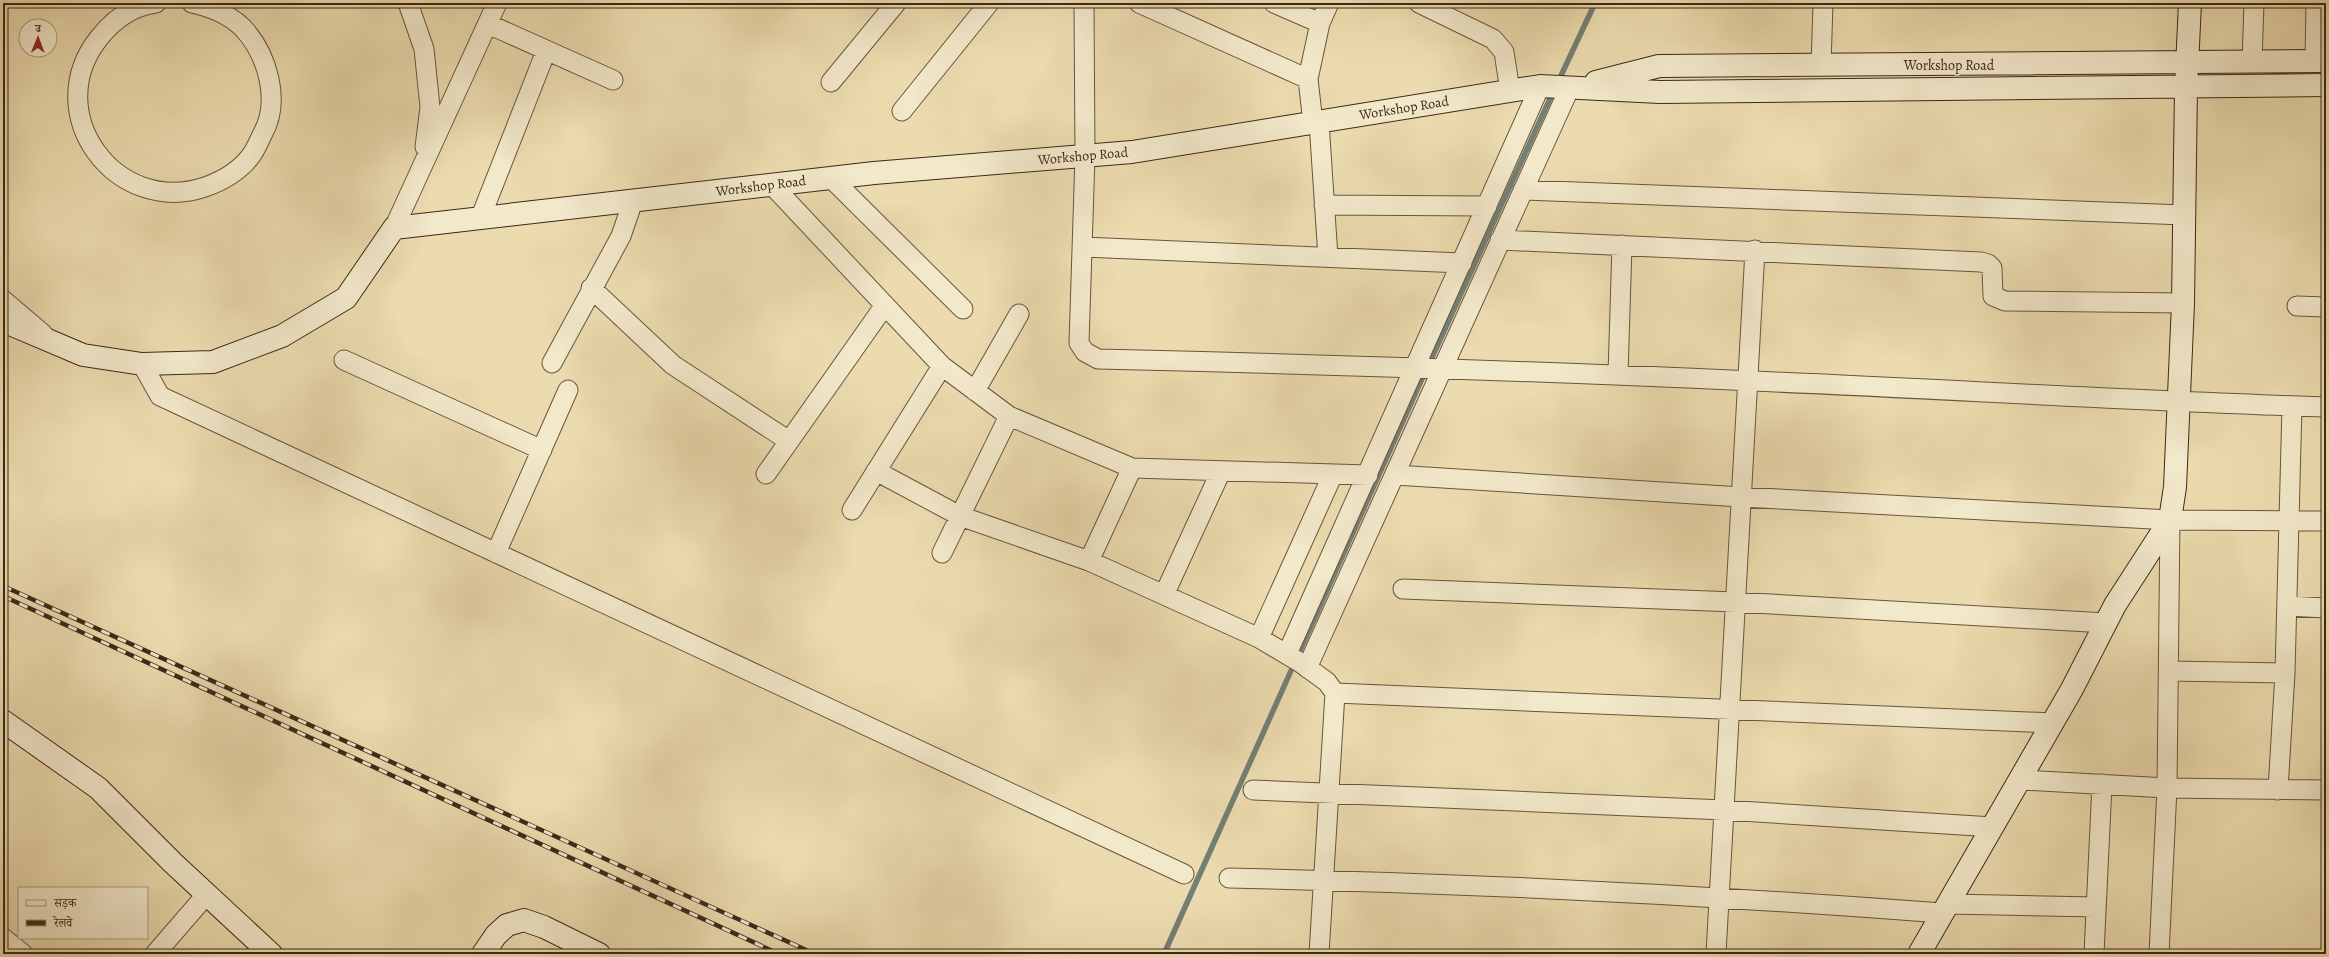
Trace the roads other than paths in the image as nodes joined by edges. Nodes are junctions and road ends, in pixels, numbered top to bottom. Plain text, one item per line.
1 (156, 3) edge
2 (192, 3) edge
3 (408, 3) edge
4 (497, 3) edge
5 (896, 3) edge
6 (989, 3) edge
7 (1084, 3) edge
8 (1139, 3) edge
9 (1274, 3) edge
10 (1329, 3) edge
11 (1419, 3) edge
12 (1823, 3) edge
13 (2190, 3) edge
14 (2254, 3) edge
15 (2316, 3) edge
16 (213, 5) edge
17 (1320, 23) junction
18 (488, 24) junction
19 (546, 51) junction
20 (2320, 61) edge
21 (2252, 62) junction
22 (2188, 63) junction
23 (1821, 66) junction
24 (1308, 79) junction
25 (613, 80) dead end
26 (831, 82) dead end
27 (2326, 85) edge
28 (1560, 87) junction
29 (2186, 88) junction
30 (1510, 91) junction
31 (902, 110) dead end
32 (1316, 122) junction
33 (1085, 156) junction
34 (422, 168) junction
35 (831, 178) junction
36 (772, 185) junction
37 (1523, 190) junction
38 (633, 201) junction
39 (1324, 205) junction
40 (1487, 206) junction
41 (2185, 214) junction
42 (480, 219) junction
43 (394, 228) junction
44 (1500, 240) junction
45 (1622, 245) junction
46 (1083, 247) junction
47 (1755, 250) junction
48 (1328, 258) junction
49 (1462, 263) junction
50 (591, 288) junction
51 (3, 300) edge
52 (2183, 303) junction
53 (884, 305) junction
54 (2297, 306) dead end
55 (2326, 307) edge
56 (963, 309) dead end
57 (1019, 314) dead end
58 (3, 321) edge
59 (50, 340) junction
60 (344, 360) dead end
61 (552, 363) dead end
62 (142, 364) junction
63 (942, 366) junction
64 (1429, 367) junction
65 (1618, 375) junction
66 (1747, 380) junction
67 (568, 390) dead end
68 (975, 391) junction
69 (2178, 402) junction
70 (2292, 406) junction
71 (2326, 407) edge
72 (1009, 416) junction
73 (789, 441) junction
74 (542, 450) junction
75 (1132, 468) junction
76 (876, 471) junction
77 (1221, 471) junction
78 (766, 474) dead end
79 (1333, 474) junction
80 (1395, 474) junction
81 (1368, 475) junction
82 (1741, 497) junction
83 (852, 510) dead end
84 (960, 516) junction
85 (2170, 520) junction
86 (2288, 521) junction
87 (2326, 521) edge
88 (496, 553) junction
89 (942, 553) dead end
90 (1090, 561) junction
91 (1403, 589) dead end
92 (1164, 595) junction
93 (1735, 602) junction
94 (2287, 606) junction
95 (2326, 608) edge
96 (2106, 623) junction
97 (1259, 638) junction
98 (1297, 660) junction
99 (2169, 671) junction
100 (2285, 673) junction
101 (1335, 693) junction
102 (1730, 708) junction
103 (3, 721) edge
104 (2052, 723) junction
105 (2021, 780) junction
106 (2102, 784) junction
107 (2167, 788) junction
108 (1253, 790) dead end
109 (2278, 790) junction
110 (2326, 790) edge
111 (1329, 794) junction
112 (1724, 810) junction
113 (1993, 827) junction
114 (1184, 874) dead end
115 (1229, 878) dead end
116 (1324, 880) junction
117 (207, 894) junction
118 (1719, 896) junction
119 (2096, 907) junction
120 (1945, 909) junction
121 (3, 938) edge
122 (23, 954) edge
123 (155, 954) edge
124 (271, 954) edge
125 (483, 954) edge
126 (599, 954) edge
127 (1319, 954) edge
128 (1716, 954) edge
129 (1919, 954) edge
130 (2094, 954) edge
131 (2159, 954) edge

1 - 16 street
2 - 16 street
3 - 34 street
4 - 18 street
5 - 26 street
6 - 31 street
7 - 33 street
8 - 24 street
9 - 17 street
10 - 17 street
11 - 30 street
12 - 23 street
13 - 22 main road
14 - 21 street
15 - 20 street
17 - 24 street
18 - 19 street
18 - 34 street
19 - 25 street
19 - 42 street
20 - 21 main road, Workshop Road
21 - 22 main road, Workshop Road
22 - 23 main road, Workshop Road
22 - 29 main road
23 - 28 main road, Workshop Road
24 - 32 street
27 - 29 main road, Workshop Road
28 - 29 main road, Workshop Road
28 - 30 main road, Workshop Road
28 - 37 street
28 - 40 street
29 - 41 main road
30 - 32 main road, Workshop Road
32 - 33 main road, Workshop Road
32 - 39 street
33 - 35 main road, Workshop Road
33 - 46 street
34 - 43 street
35 - 36 main road, Workshop Road
35 - 56 street
36 - 38 main road, Workshop Road
36 - 53 street
37 - 41 street
37 - 44 street
38 - 42 main road, Workshop Road
38 - 50 street
39 - 40 street
39 - 48 street
40 - 49 street
41 - 52 main road
42 - 43 main road, Workshop Road
43 - 62 main road
44 - 45 street
44 - 64 street
45 - 47 street
45 - 65 street
46 - 48 street
46 - 64 street
47 - 52 street
47 - 66 street
48 - 49 street
49 - 64 street
50 - 61 street
50 - 73 street
51 - 59 street
52 - 69 main road
53 - 63 street
53 - 73 street
54 - 55 street
57 - 68 street
58 - 59 main road
59 - 62 main road
60 - 74 street
62 - 88 street
63 - 68 street
63 - 76 street
64 - 65 street
64 - 80 street
64 - 81 street
65 - 66 street
66 - 69 street
66 - 82 street
67 - 74 street
68 - 72 street
69 - 70 street
69 - 85 main road
70 - 71 street
70 - 86 street
72 - 75 street
72 - 84 street
73 - 78 street
74 - 88 street
75 - 77 street
75 - 90 street
76 - 83 street
76 - 84 street
77 - 79 street
77 - 92 street
79 - 81 street
79 - 97 street
80 - 82 street
80 - 98 street
81 - 98 street
82 - 85 street
82 - 93 street
84 - 89 street
84 - 90 street
85 - 86 street
85 - 96 main road
85 - 99 street
86 - 87 street
86 - 94 street
88 - 114 street
90 - 92 street
91 - 93 street
92 - 97 street
93 - 96 street
93 - 102 street
94 - 95 street
94 - 100 street
96 - 104 main road
97 - 98 street
98 - 101 street
99 - 100 street
99 - 107 street
100 - 109 street
101 - 102 street
101 - 111 street
102 - 104 street
102 - 112 street
103 - 117 main road
104 - 105 main road
105 - 106 street
105 - 113 main road
106 - 107 street
106 - 119 street
107 - 109 street
107 - 131 street
108 - 111 street
109 - 110 street
111 - 112 street
111 - 116 street
112 - 113 street
112 - 118 street
113 - 120 main road
115 - 116 street
116 - 118 street
116 - 127 street
117 - 123 street
117 - 124 main road
118 - 120 street
118 - 128 street
119 - 120 street
119 - 130 street
120 - 129 main road
121 - 122 street
125 - 126 main road

